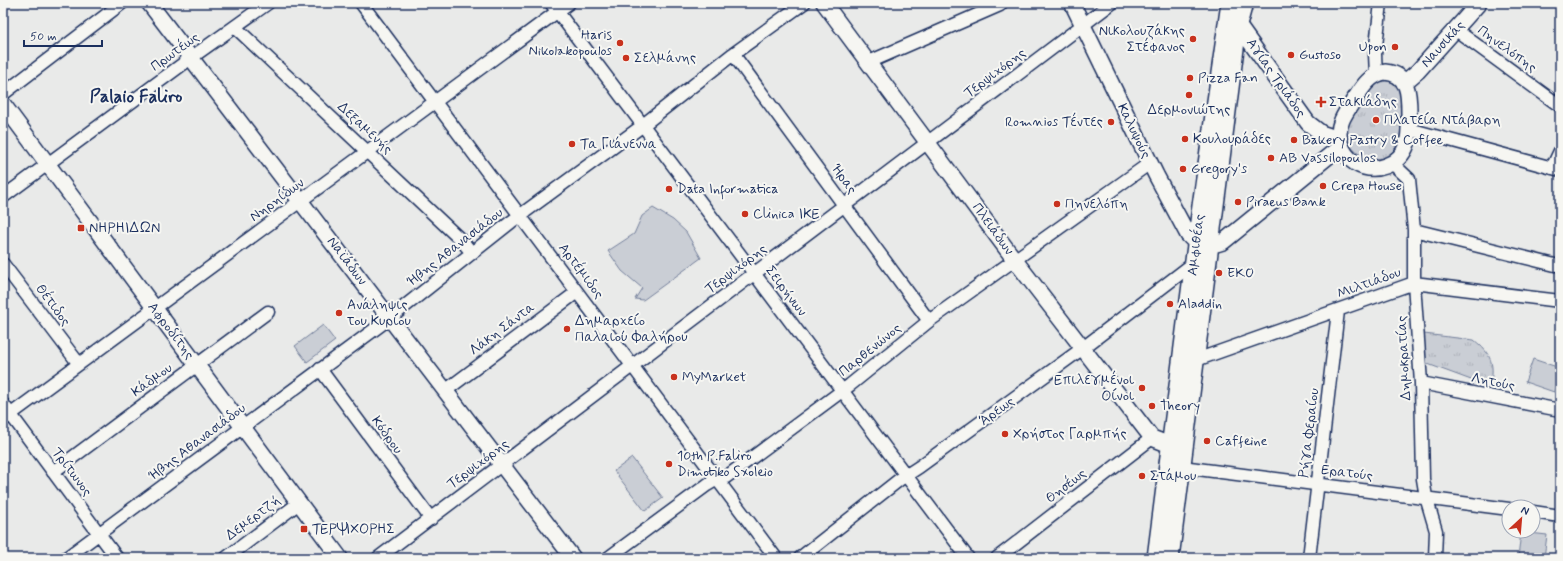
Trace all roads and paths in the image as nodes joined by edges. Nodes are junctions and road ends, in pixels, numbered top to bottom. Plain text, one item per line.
1 (122, 3) edge
2 (149, 3) edge
3 (361, 3) edge
4 (569, 3) edge
5 (804, 3) edge
6 (824, 3) edge
7 (1072, 3) edge
8 (1112, 3) edge
9 (1244, 3) edge
10 (1381, 3) edge
11 (1479, 3) edge
12 (263, 5) edge
13 (1000, 5) dead end
14 (1227, 6) edge
15 (554, 7) edge
16 (1238, 25) junction
17 (1082, 26) junction
18 (235, 27) junction
19 (1456, 30) junction
20 (733, 54) junction
21 (191, 58) junction
22 (868, 62) junction
23 (1376, 75) junction
24 (1404, 83) junction
25 (3, 94) edge
26 (435, 102) junction
27 (3, 104) edge
28 (1560, 106) edge
29 (643, 125) junction
30 (1409, 129) junction
31 (928, 142) junction
32 (1340, 142) junction
33 (368, 151) junction
34 (1560, 151) edge
35 (1150, 163) junction
36 (1392, 163) junction
37 (48, 164) junction
38 (1556, 169) edge
39 (3, 197) edge
40 (300, 201) junction
41 (844, 206) junction
42 (520, 216) junction
43 (1414, 230) junction
44 (1204, 244) junction
45 (472, 253) junction
46 (1014, 259) junction
47 (1194, 263) junction
48 (3, 264) edge
49 (1555, 265) dead end
50 (755, 274) junction
51 (1414, 283) junction
52 (577, 292) junction
53 (1560, 301) edge
54 (155, 308) junction
55 (1338, 311) junction
56 (268, 312) dead end
57 (390, 318) junction
58 (929, 321) junction
59 (1083, 348) junction
60 (1196, 360) junction
61 (79, 364) junction
62 (197, 366) junction
63 (633, 366) junction
64 (320, 369) junction
65 (1421, 383) junction
66 (445, 391) junction
67 (843, 391) junction
68 (3, 404) edge
69 (1560, 410) edge
70 (7, 418) edge
71 (243, 427) junction
72 (1152, 438) junction
73 (1170, 445) junction
74 (502, 465) junction
75 (1182, 467) junction
76 (53, 472) junction
77 (906, 475) junction
78 (717, 479) junction
79 (1318, 484) junction
80 (1426, 497) junction
81 (298, 502) junction
82 (1501, 508) edge
83 (1541, 513) edge
84 (1560, 516) edge
85 (431, 519) junction
86 (99, 534) junction
87 (66, 558) edge
88 (118, 558) edge
89 (226, 558) edge
90 (340, 558) edge
91 (378, 558) edge
92 (573, 558) edge
93 (608, 558) edge
94 (776, 558) edge
95 (800, 558) edge
96 (968, 558) edge
97 (997, 558) edge
98 (1156, 558) edge
99 (1170, 558) edge
100 (1309, 558) edge
101 (1436, 558) edge

1 - 25 street
2 - 21 street, Ναϊάδων
3 - 26 street, Αρτέμιδος
4 - 15 street, Νηρηίδων
5 - 20 street, Ήβης Αθανασιάδου
6 - 22 street, Πλειάδων
7 - 17 street, Καλυψούς
8 - 17 street, Τερψιχόρης
9 - 16 main road, Αμφιθέας
10 - 23 street
11 - 19 street, Ναυσικάς
12 - 18 street, Πρωτέως
13 - 22 street
14 - 16 street, Αγίας Τριάδος
14 - 44 main road, Αμφιθέας
15 - 26 street, Νηρηίδων
15 - 29 street, Σειρήνων
16 - 32 street, Αγίας Τριάδος
16 - 44 main road, Αμφιθέας
17 - 31 street, Τερψιχόρης
17 - 35 street, Καλυψούς
18 - 21 street, Πρωτέως
18 - 33 street, Δεξαμενής
19 - 24 street, Ναυσικάς
19 - 28 street, Πηνελόπης
20 - 29 street, Ήβης Αθανασιάδου
20 - 41 street, Ήρας
21 - 37 street, Πρωτέως
21 - 40 street, Ναϊάδων
22 - 31 street, Πλειάδων
23 - 24 street
23 - 32 street
24 - 30 street
26 - 33 street, Νηρηίδων
26 - 42 street, Αρτέμιδος
27 - 37 street, Αφροδίτης
29 - 42 street, Ήβης Αθανασιάδου
29 - 50 street, Σειρήνων
30 - 36 street
30 - 38 street
31 - 41 street, Τερψιχόρης
31 - 46 street, Πλειάδων
32 - 36 street
32 - 44 street
33 - 40 street, Νηρηίδων
33 - 45 street, Δεξαμενής
34 - 38 street
35 - 44 street, Καλυψούς
35 - 46 street, Παρθενώνος
36 - 43 street, Δημοκρατίας
37 - 39 street, Πρωτέως
37 - 54 street, Αφροδίτης
40 - 54 street, Νηρηίδων
40 - 57 street, Ναϊάδων
41 - 50 street, Τερψιχόρης
41 - 58 street, Ήρας
42 - 45 street, Ήβης Αθανασιάδου
42 - 52 street, Αρτέμιδος
43 - 49 street
43 - 51 street, Δημοκρατίας
44 - 47 main road, Αμφιθέας
44 - 60 main road, Αμφιθέας
45 - 57 street, Ήβης Αθανασιάδου
46 - 58 street, Παρθενώνος
46 - 59 street, Πλειάδων
47 - 59 street, Άρεως
47 - 73 main road, Αμφιθέας
48 - 61 street, Θέτιδος
50 - 63 street, Τερψιχόρης
50 - 67 street, Σειρήνων
51 - 53 street, Μιλτιάδου
51 - 55 street, Μιλτιάδου
51 - 65 street, Δημοκρατίας
52 - 63 street, Αρτέμιδος
52 - 66 street, Λάκη Σάντα
54 - 61 street, Νηρηίδων
54 - 62 street, Αφροδίτης
55 - 60 street, Μιλτιάδου
55 - 79 street, Ρήγα Φεραίου
56 - 62 street, Κάδμου
57 - 64 street, Ήβης Αθανασιάδου
57 - 66 street, Ναϊάδων
58 - 67 street, Παρθενώνος
59 - 72 street, Πλειάδων
59 - 77 street, Άρεως
60 - 75 main road, Αμφιθέας
61 - 70 street, Νηρηίδων
62 - 71 street, Αφροδίτης
62 - 76 street, Κάδμου
63 - 74 street, Τερψιχόρης
63 - 78 street, Αρτέμιδος
64 - 71 street, Ήβης Αθανασιάδου
64 - 85 street, Κόδρου
65 - 69 street, Λητούς
65 - 80 street, Δημοκρατίας
66 - 74 street, Ναϊάδων
67 - 77 street, Σειρήνων
67 - 78 street, Παρθενώνος
68 - 70 street, Τρίτωνος
70 - 76 street, Τρίτωνος
71 - 81 street, Αφροδίτης
71 - 86 street, Ήβης Αθανασιάδου
72 - 73 street
72 - 97 street, Θησέως
73 - 98 main road, Αμφιθέας
74 - 85 street, Τερψιχόρης
74 - 92 street, Ναϊάδων
75 - 79 street, Ερατούς
75 - 99 main road, Αμφιθέας
76 - 86 street, Τρίτωνος
77 - 95 street, Άρεως
77 - 96 street, Σειρήνων
78 - 93 street, Παρθενώνος
78 - 94 street, Αρτέμιδος
79 - 80 street, Ερατούς
79 - 100 street, Ρήγα Φεραίου
80 - 82 street, Ερατούς
80 - 101 street, Δημοκρατίας
81 - 89 street, Δεμερτζή
81 - 90 street, Αφροδίτης
83 - 84 street
85 - 91 street, Τερψιχόρης
86 - 87 street, Ήβης Αθανασιάδου
86 - 88 street, Τρίτωνος

